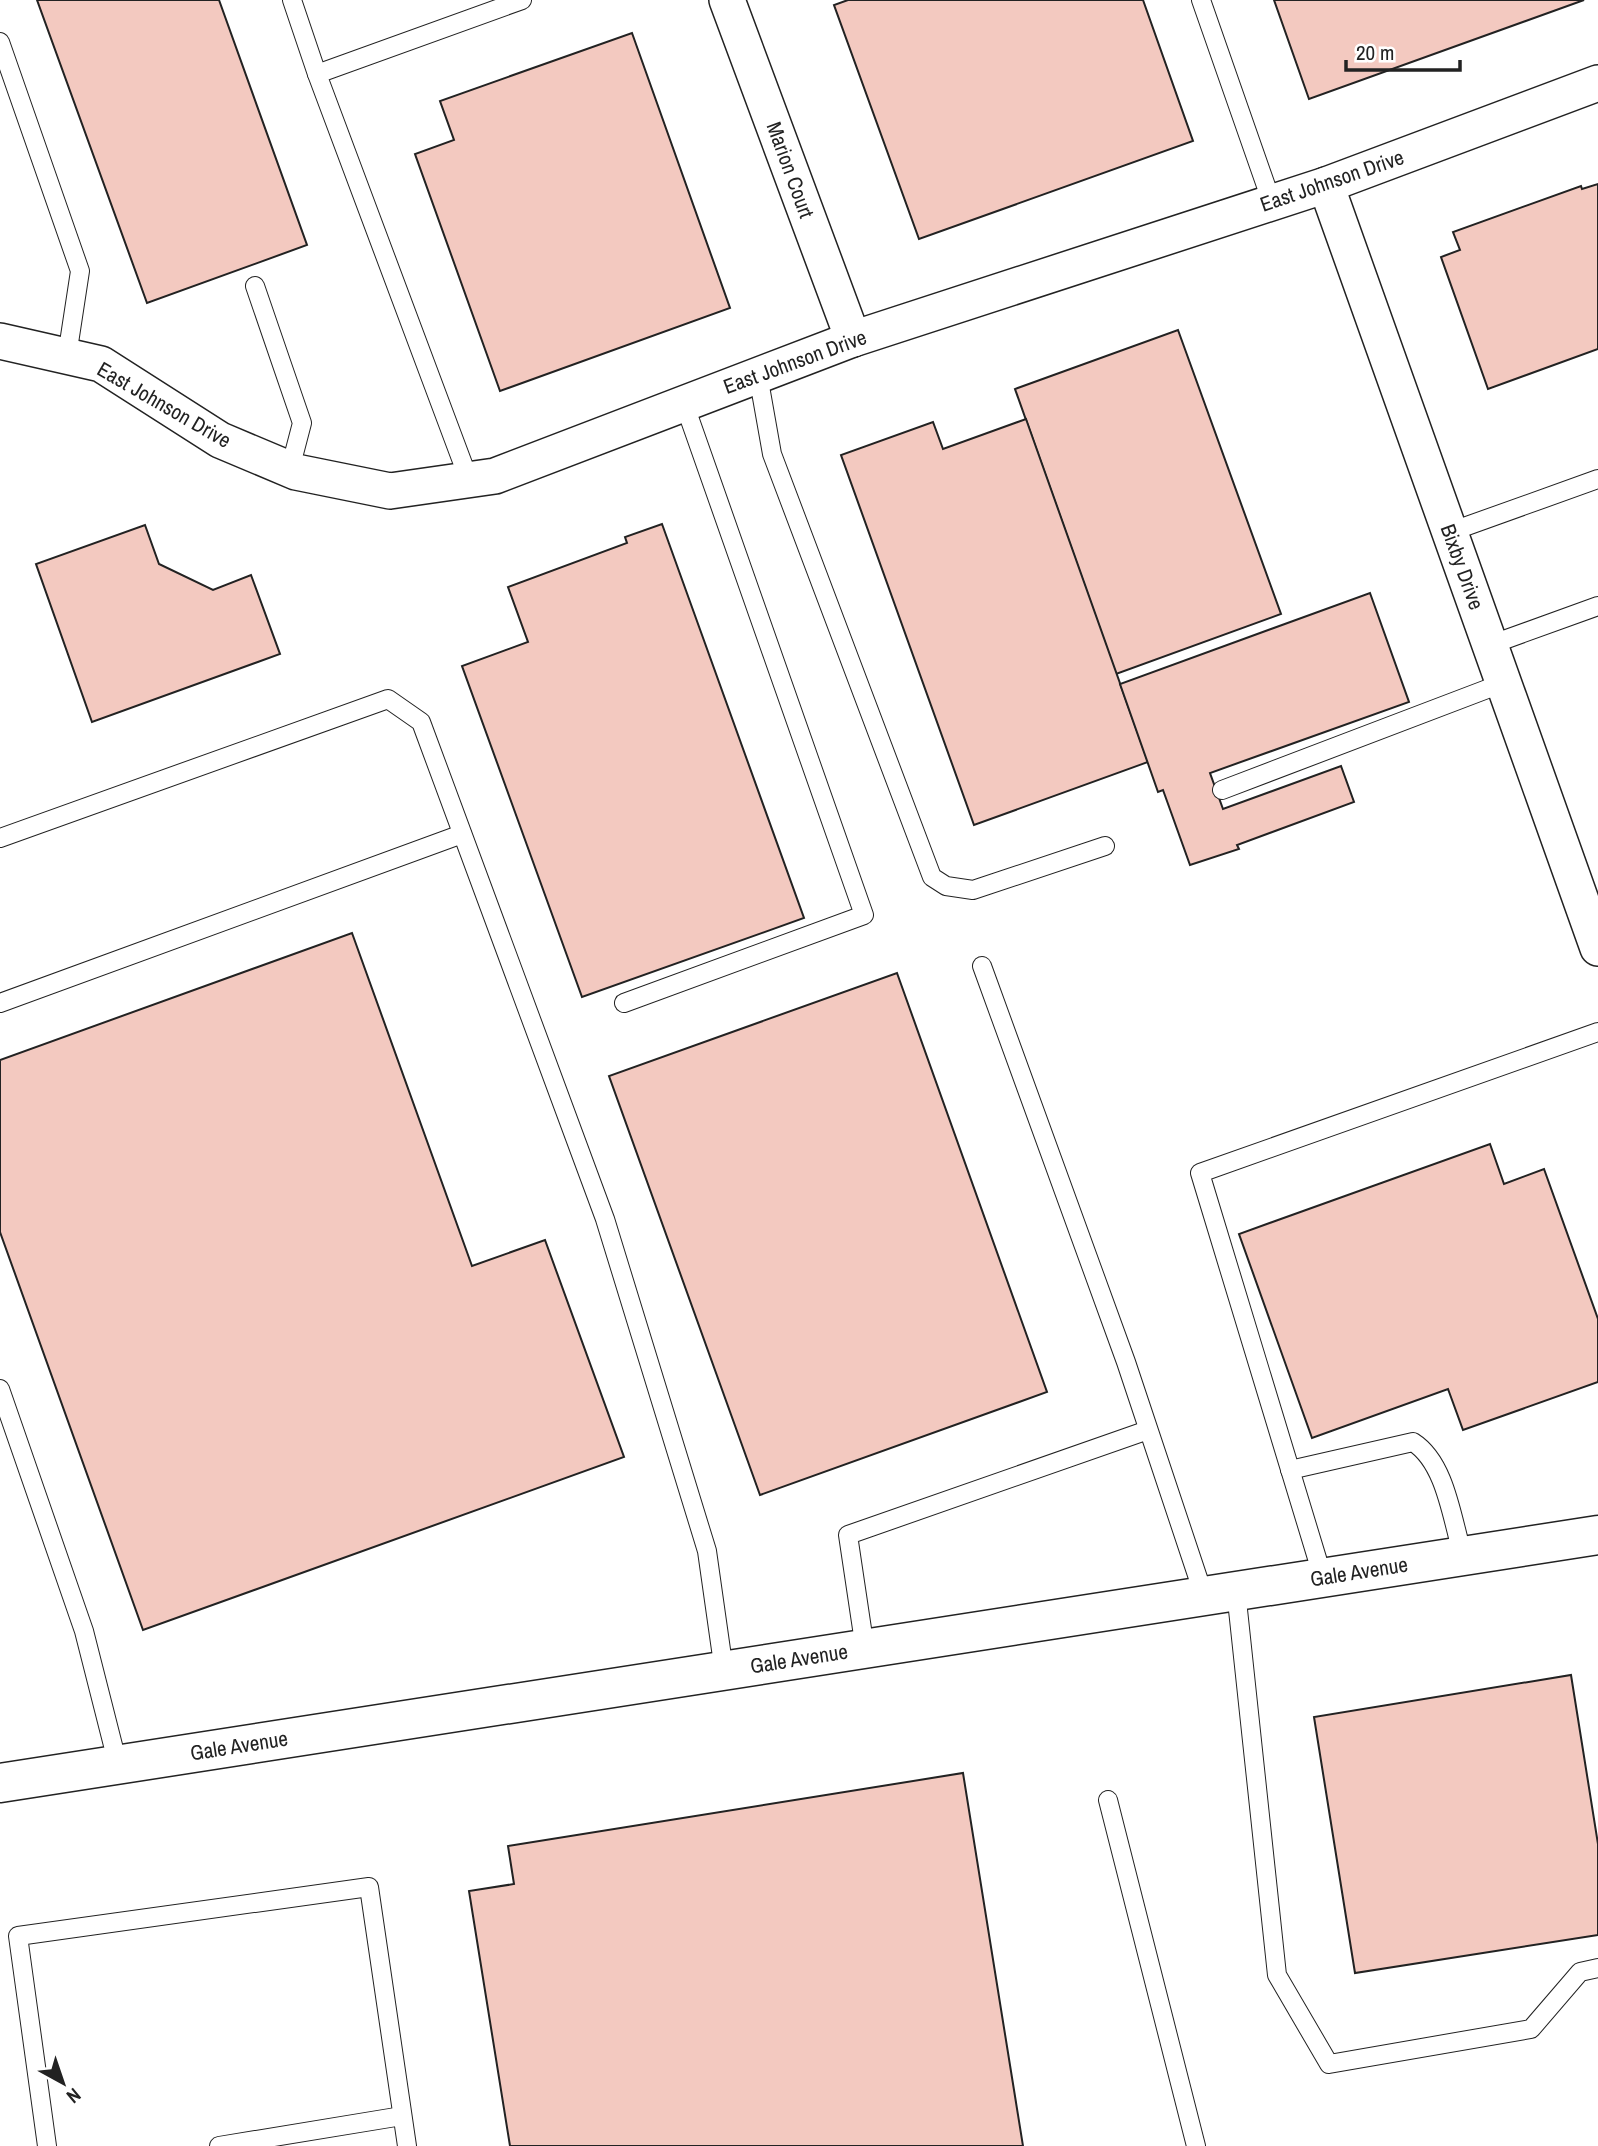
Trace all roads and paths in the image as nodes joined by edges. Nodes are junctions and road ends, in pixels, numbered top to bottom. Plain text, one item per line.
1 (292, 0) edge
2 (522, 0) edge
3 (727, 0) edge
4 (1202, 0) edge
5 (0, 41) edge
6 (317, 74) junction
7 (1598, 83) edge
8 (1326, 186) junction
9 (1272, 203) junction
10 (255, 286) dead end
11 (853, 339) junction
12 (0, 341) edge
13 (67, 356) junction
14 (758, 375) junction
15 (684, 403) junction
16 (290, 470) junction
17 (1598, 479) edge
18 (469, 480) junction
19 (1450, 532) junction
20 (1598, 606) edge
21 (1490, 645) junction
22 (1503, 683) junction
23 (1222, 790) dead end
24 (462, 834) junction
25 (0, 838) edge
26 (1105, 846) dead end
27 (1598, 948) edge
28 (982, 966) dead end
29 (0, 1003) edge
30 (624, 1003) dead end
31 (1598, 1032) edge
32 (0, 1389) edge
33 (1148, 1430) junction
34 (1290, 1470) junction
35 (1598, 1535) edge
36 (1463, 1556) junction
37 (1323, 1578) junction
38 (1220, 1594) junction
39 (865, 1649) junction
40 (724, 1671) junction
41 (118, 1765) junction
42 (0, 1783) edge
43 (1108, 1800) dead end
44 (1598, 1968) edge
45 (402, 2116) junction
46 (47, 2146) edge
47 (219, 2146) edge
48 (407, 2146) edge
49 (1196, 2146) edge

1 - 6 lane
2 - 6 lane
3 - 11 street, Marion Court
4 - 9 lane
5 - 13 lane
6 - 18 lane
7 - 8 street, East Johnson Drive
8 - 9 street, East Johnson Drive
8 - 19 street, Bixby Drive
9 - 11 street, East Johnson Drive
10 - 16 lane
11 - 14 street, East Johnson Drive
12 - 13 street, East Johnson Drive
13 - 16 street, East Johnson Drive
14 - 15 street, East Johnson Drive
14 - 26 lane
15 - 18 street, East Johnson Drive
15 - 30 lane
16 - 18 street, East Johnson Drive
17 - 19 lane
19 - 21 street, Bixby Drive
20 - 21 lane
21 - 22 street, Bixby Drive
22 - 23 lane
22 - 27 street, Bixby Drive
24 - 25 lane
24 - 29 lane
24 - 40 lane
28 - 33 lane
31 - 34 lane
32 - 41 lane
33 - 38 lane
33 - 39 lane
34 - 36 lane
34 - 37 lane
35 - 36 main road, Gale Avenue
36 - 37 main road, Gale Avenue
37 - 38 main road, Gale Avenue
38 - 39 main road, Gale Avenue
38 - 44 lane
39 - 40 main road, Gale Avenue
40 - 41 main road, Gale Avenue
41 - 42 main road, Gale Avenue
43 - 49 lane
45 - 46 lane
45 - 47 lane
45 - 48 lane

